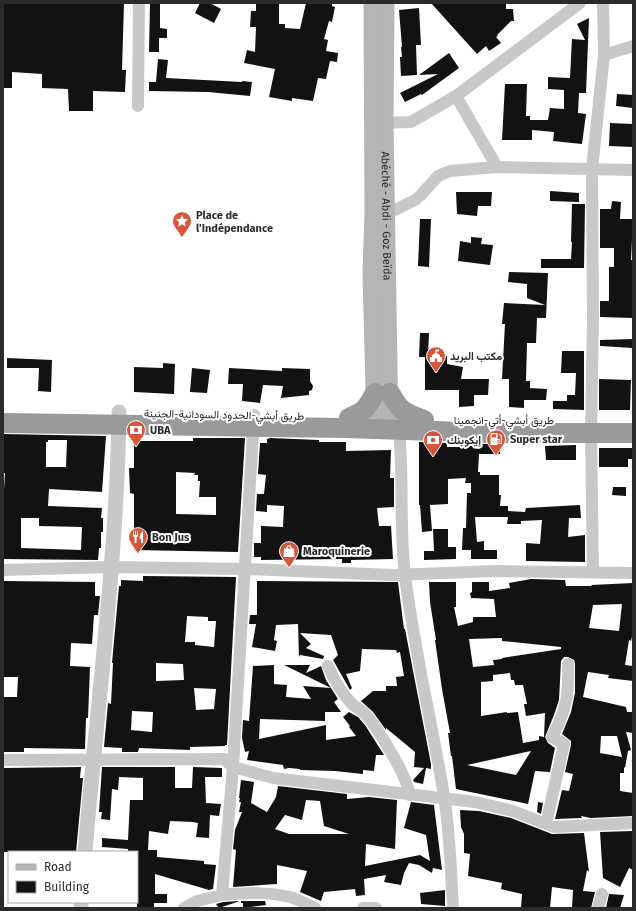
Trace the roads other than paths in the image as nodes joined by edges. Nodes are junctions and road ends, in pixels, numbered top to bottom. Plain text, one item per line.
1 (139, 3) edge
2 (372, 3) edge
3 (386, 3) edge
4 (580, 3) edge
5 (603, 3) edge
6 (633, 46) edge
7 (604, 55) junction
8 (456, 96) junction
9 (138, 106) dead end
10 (379, 123) junction
11 (497, 167) junction
12 (592, 169) junction
13 (633, 170) edge
14 (380, 213) junction
15 (382, 393) junction
16 (3, 410) edge
17 (349, 418) junction
18 (119, 419) junction
19 (424, 420) junction
20 (254, 421) junction
21 (633, 422) edge
22 (3, 423) edge
23 (386, 425) junction
24 (591, 427) junction
25 (633, 433) edge
26 (112, 567) junction
27 (246, 569) junction
28 (3, 570) edge
29 (593, 572) junction
30 (633, 573) edge
31 (404, 575) junction
32 (568, 664) dead end
33 (328, 666) dead end
34 (92, 759) junction
35 (3, 760) edge
36 (233, 767) junction
37 (410, 795) junction
38 (444, 798) junction
39 (633, 823) edge
40 (546, 824) junction
41 (85, 851) edge
42 (602, 894) dead end
43 (222, 895) junction
44 (184, 908) edge
45 (315, 908) edge
46 (363, 908) edge
47 (376, 908) edge
48 (453, 908) edge
49 (598, 908) edge

1 - 9 street
2 - 10 main road
3 - 10 main road
4 - 8 street
5 - 7 street
6 - 7 street
7 - 12 street
8 - 10 street
8 - 11 street
10 - 14 main road
11 - 12 street
11 - 14 street
12 - 13 street
12 - 24 street
14 - 15 main road, Abéché - Abdi - Goz Beïda
14 - 15 main road
15 - 17 highway
15 - 19 highway
15 - 23 main road, Abéché - Abdi - Goz Beïda
16 - 18 highway
17 - 20 highway, طريق أبشي-الحدود السودانية-الجنينة
17 - 23 highway, طريق أبشي-الحدود السودانية-الجنينة
18 - 20 highway
18 - 22 highway
18 - 26 street
19 - 23 highway, طريق أبشي-أتي-انجمينا
19 - 24 highway, طريق أبشي-أتي-انجمينا
20 - 23 highway
20 - 27 street
21 - 24 highway, طريق أبشي-أتي-انجمينا
23 - 24 highway
23 - 31 street
24 - 25 highway
24 - 29 street
26 - 27 street
26 - 28 street
26 - 34 street
27 - 31 street
27 - 36 street
29 - 30 street
29 - 31 street
31 - 38 street
32 - 40 street
33 - 37 street
34 - 35 street
34 - 36 street
34 - 41 street
36 - 37 street
36 - 43 street
37 - 38 street
38 - 40 street
38 - 48 street
39 - 40 street
42 - 49 street
43 - 44 street
43 - 45 street
46 - 47 street

